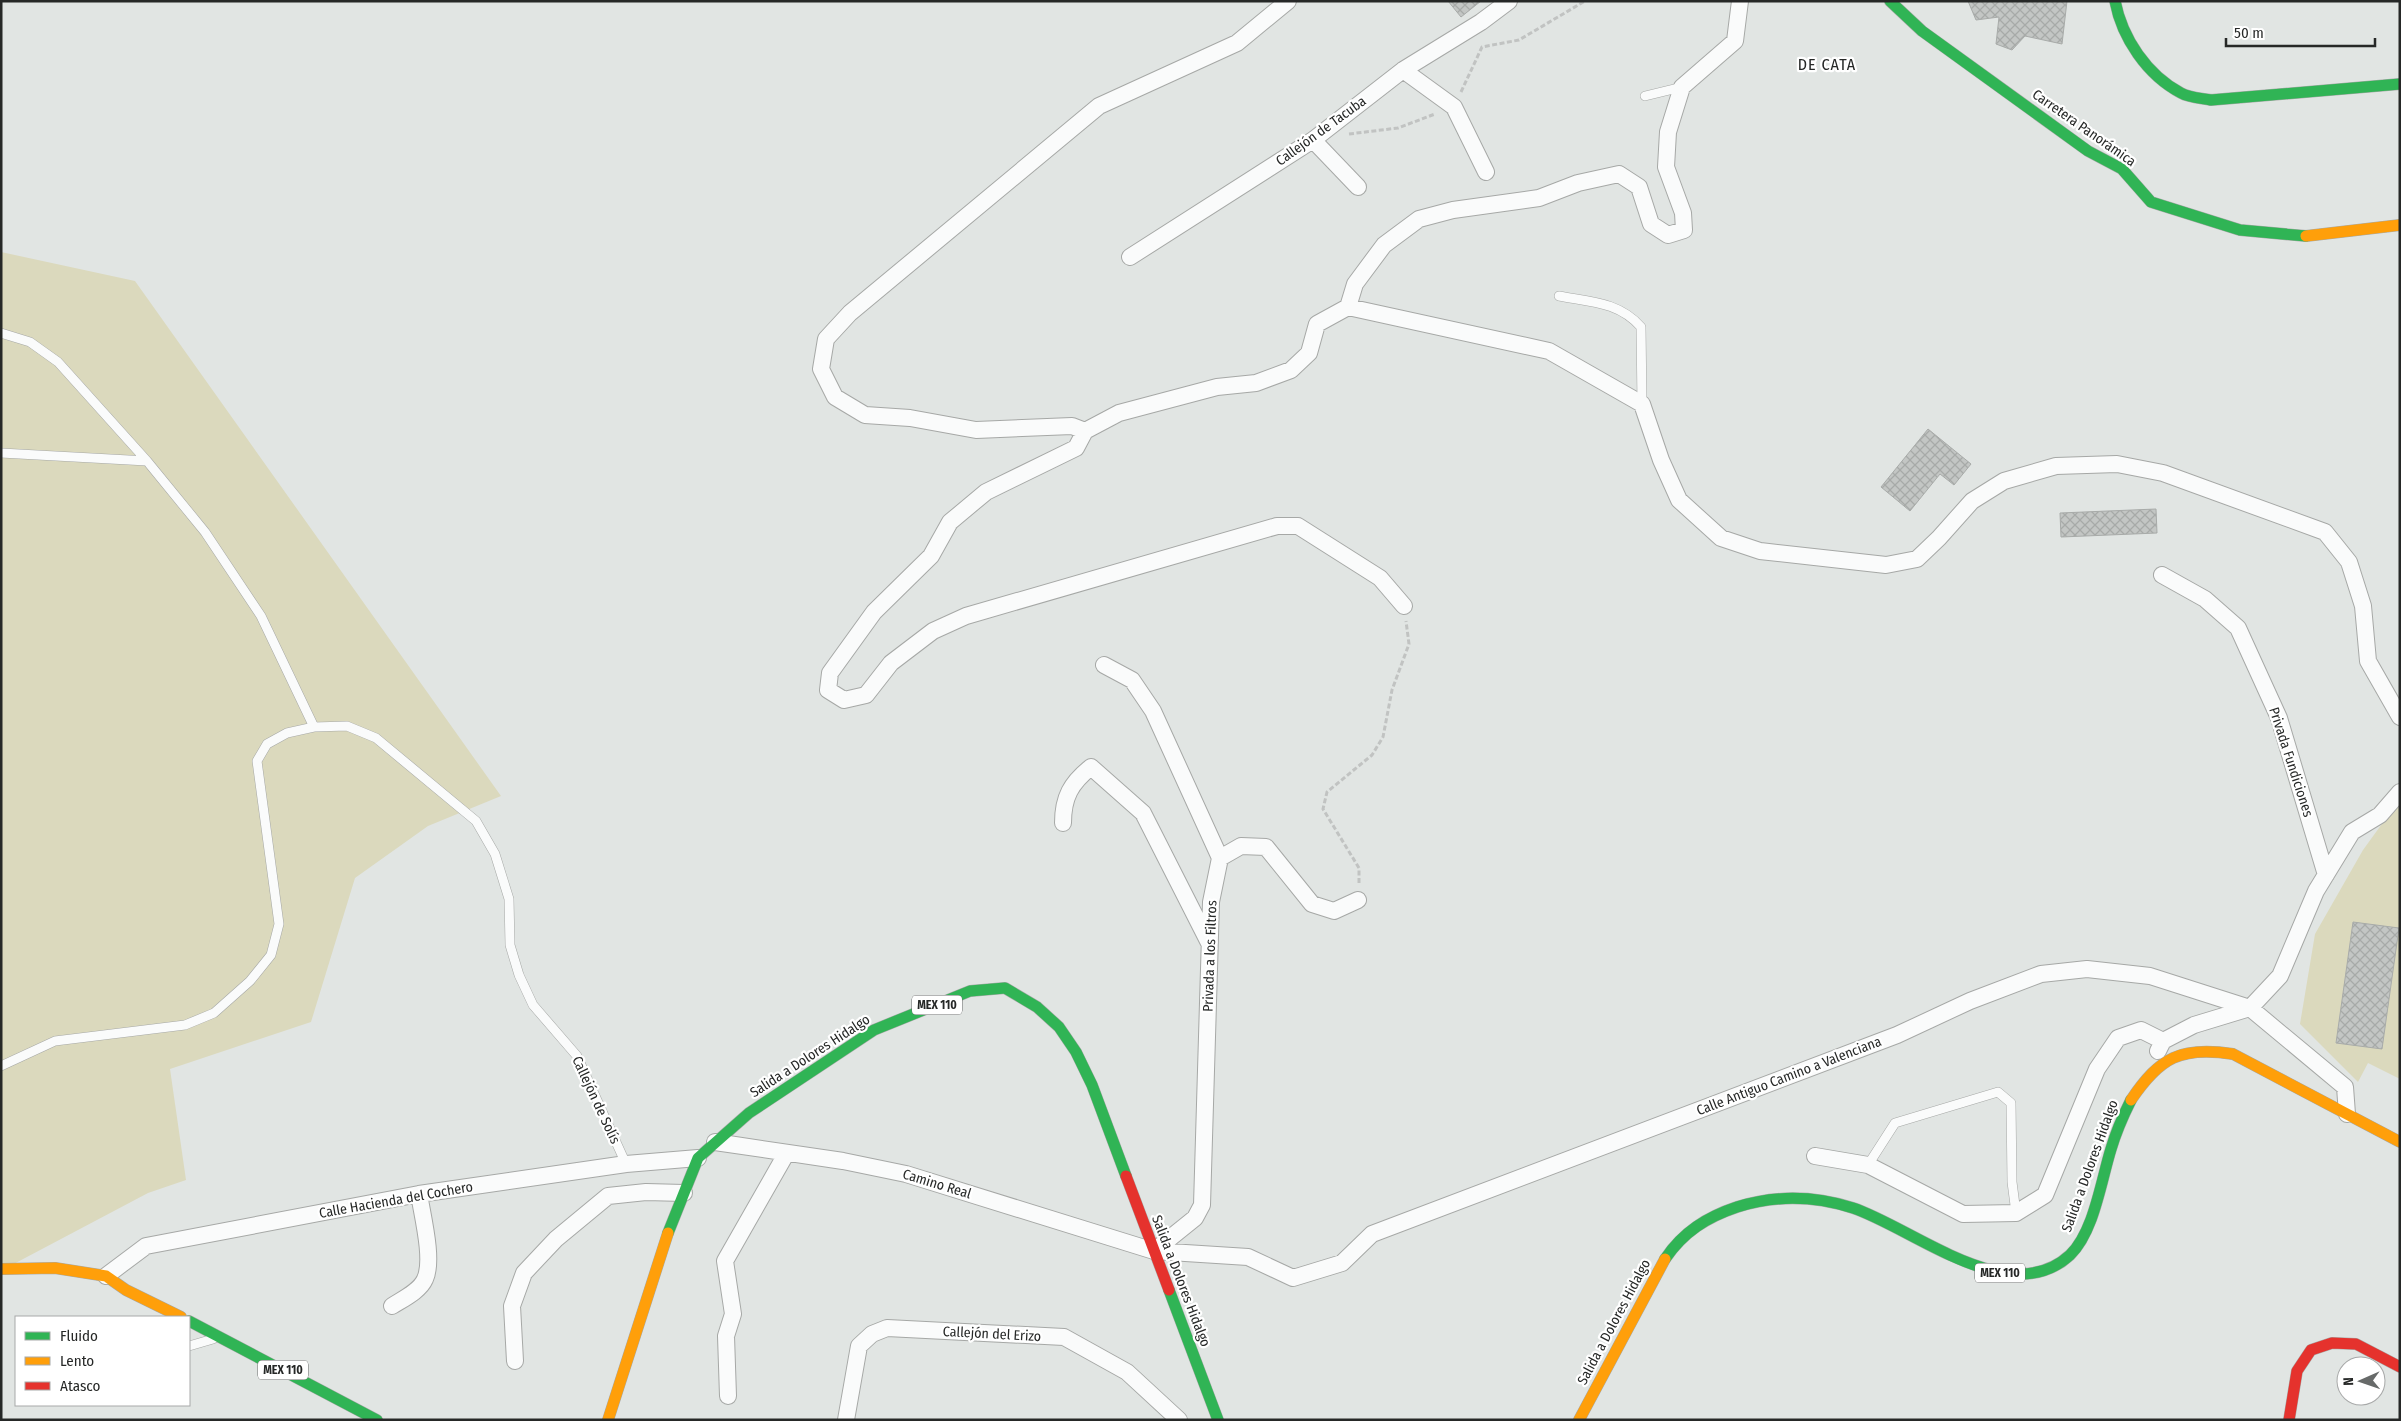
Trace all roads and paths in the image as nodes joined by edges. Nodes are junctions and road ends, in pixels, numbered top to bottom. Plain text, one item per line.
1 (1288, 1) edge
2 (1509, 1) edge
3 (1585, 1) edge
4 (1740, 1) edge
5 (1890, 1) edge
6 (2115, 1) edge
7 (1403, 70) junction
8 (2400, 84) edge
9 (1682, 87) junction
10 (1645, 96) dead end
11 (1454, 108) junction
12 (1344, 135) dead end
13 (1313, 140) junction
14 (1486, 172) dead end
15 (1358, 187) dead end
16 (2400, 225) edge
17 (1130, 257) dead end
18 (1559, 296) dead end
19 (1348, 307) junction
20 (1, 333) edge
21 (1642, 404) junction
22 (1085, 431) junction
23 (1, 453) edge
24 (147, 461) junction
25 (2162, 575) dead end
26 (1404, 606) joint
27 (1104, 665) dead end
28 (2400, 717) edge
29 (314, 728) junction
30 (2400, 792) edge
31 (1063, 822) dead end
32 (1220, 858) junction
33 (2326, 876) junction
34 (1358, 900) joint
35 (1210, 945) junction
36 (2250, 1008) junction
37 (2162, 1041) junction
38 (1, 1066) edge
39 (2146, 1078) junction
40 (2346, 1114) junction
41 (715, 1142) junction
42 (2400, 1142) edge
43 (786, 1154) junction
44 (1815, 1156) dead end
45 (698, 1158) junction
46 (626, 1164) junction
47 (1868, 1165) junction
48 (684, 1193) junction
49 (419, 1194) junction
50 (2016, 1213) junction
51 (1154, 1252) junction
52 (1, 1268) edge
53 (106, 1276) junction
54 (392, 1306) dead end
55 (179, 1316) edge
56 (190, 1322) edge
57 (221, 1337) junction
58 (190, 1346) edge
59 (515, 1361) dead end
60 (2400, 1367) edge
61 (728, 1396) dead end
62 (377, 1420) edge
63 (608, 1420) edge
64 (846, 1420) edge
65 (1179, 1420) edge
66 (1218, 1420) edge
67 (1580, 1420) edge
68 (2289, 1420) edge

1 - 22 street
2 - 7 street, Callejón de Tacuba
3 - 11 path
4 - 9 street
5 - 16 main road, Carretera Panorámica
6 - 8 main road
7 - 11 street
7 - 13 street, Callejón de Tacuba
9 - 10 lane
9 - 19 street
11 - 12 path
11 - 14 street
13 - 15 street
13 - 17 street, Callejón de Tacuba
18 - 21 lane
19 - 21 street
19 - 22 street
20 - 24 lane
21 - 28 street
22 - 26 street
23 - 24 lane
24 - 29 lane
25 - 33 street, Privada Fundiciones
26 - 34 path
27 - 32 street
29 - 38 lane
29 - 46 lane, Callejón de Solís
30 - 33 street
31 - 35 street
32 - 34 street
32 - 35 street, Privada a los Filtros
33 - 36 street
35 - 51 street, Privada a los Filtros
36 - 37 street
36 - 40 street
36 - 51 street, Calle Antiguo Camino a Valenciana
37 - 39 street
37 - 50 street
39 - 40 main road, Salida a Dolores Hidalgo / MEX 110
39 - 67 main road, Salida a Dolores Hidalgo / MEX 110
40 - 42 main road, Salida a Dolores Hidalgo / MEX 110
41 - 43 street, Camino Real
41 - 45 main road, Salida a Dolores Hidalgo / MEX 110
41 - 51 main road, Salida a Dolores Hidalgo / MEX 110
43 - 51 street, Camino Real
43 - 61 street
44 - 47 street
45 - 46 street, Calle Hacienda del Cochero
45 - 48 main road, Salida a Dolores Hidalgo / MEX 110
46 - 49 street, Calle Hacienda del Cochero
47 - 50 street
47 - 50 lane
48 - 59 street
48 - 63 main road, Salida a Dolores Hidalgo / MEX 110
49 - 53 street, Calle Hacienda del Cochero
49 - 54 street
51 - 66 main road, Salida a Dolores Hidalgo / MEX 110
52 - 53 main road
53 - 55 main road
56 - 57 main road, MEX 110
57 - 58 lane
57 - 62 main road, MEX 110
60 - 68 main road
64 - 65 street, Callejón del Erizo

